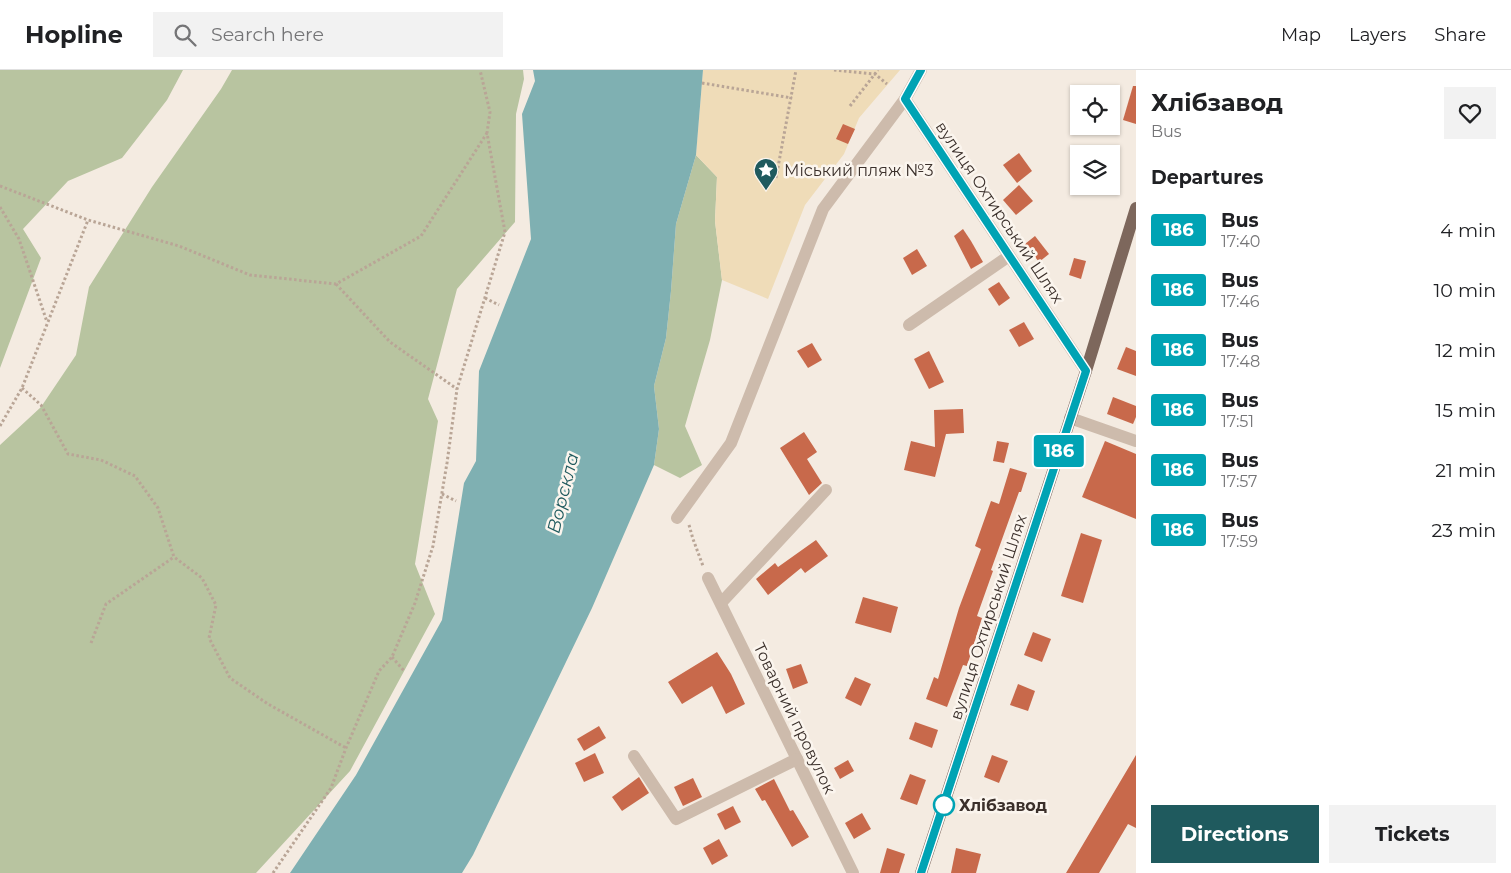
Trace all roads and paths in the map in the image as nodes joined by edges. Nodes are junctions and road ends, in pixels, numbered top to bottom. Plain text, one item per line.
1 (480, 70) edge
2 (796, 70) edge
3 (834, 70) edge
4 (878, 70) edge
5 (921, 70) edge
6 (875, 74) junction
7 (702, 83) dead end
8 (887, 84) dead end
9 (792, 98) junction
10 (905, 99) junction
11 (850, 106) dead end
12 (487, 132) junction
13 (776, 178) dead end
14 (0, 186) edge
15 (0, 207) edge
16 (1136, 208) edge
17 (88, 220) junction
18 (1133, 230) edge
19 (1009, 256) junction
20 (336, 284) junction
21 (485, 298) junction
22 (499, 305) dead end
23 (48, 323) junction
24 (909, 325) dead end
25 (1086, 371) junction
26 (22, 388) junction
27 (456, 389) junction
28 (1070, 418) junction
29 (0, 426) edge
30 (1136, 441) edge
31 (826, 490) dead end
32 (442, 494) junction
33 (456, 501) dead end
34 (685, 507) junction
35 (677, 518) dead end
36 (174, 557) junction
37 (708, 578) joint
38 (720, 603) junction
39 (91, 642) dead end
40 (392, 657) junction
41 (404, 672) dead end
42 (346, 748) junction
43 (634, 756) dead end
44 (797, 758) junction
45 (273, 873) edge
46 (853, 873) edge
47 (921, 873) edge

1 - 12 path
2 - 9 path
3 - 6 path
4 - 6 path
5 - 10 street
6 - 8 path
6 - 11 path
7 - 9 path
9 - 13 path
10 - 19 street, вулиця Охтирський Шлях
10 - 34 street
12 - 20 path
12 - 21 path
14 - 17 path
15 - 23 path
16 - 18 main road, вулиця Охтирський Шлях
17 - 20 path
17 - 23 path
18 - 25 main road, вулиця Охтирський Шлях
19 - 24 street
19 - 25 street, вулиця Охтирський Шлях
20 - 27 path
21 - 22 path
21 - 27 path
23 - 26 path
25 - 28 main road, вулиця Охтирський Шлях
26 - 29 path
26 - 36 path
27 - 32 path
28 - 30 street
28 - 47 main road, вулиця Охтирський Шлях
31 - 38 street
32 - 33 path
32 - 40 path
34 - 35 street
34 - 37 path
36 - 39 path
36 - 42 path
37 - 38 street, Товарний провулок
38 - 44 street, Товарний провулок
40 - 41 path
40 - 42 path
42 - 45 path
43 - 44 street
44 - 46 street, Товарний провулок

